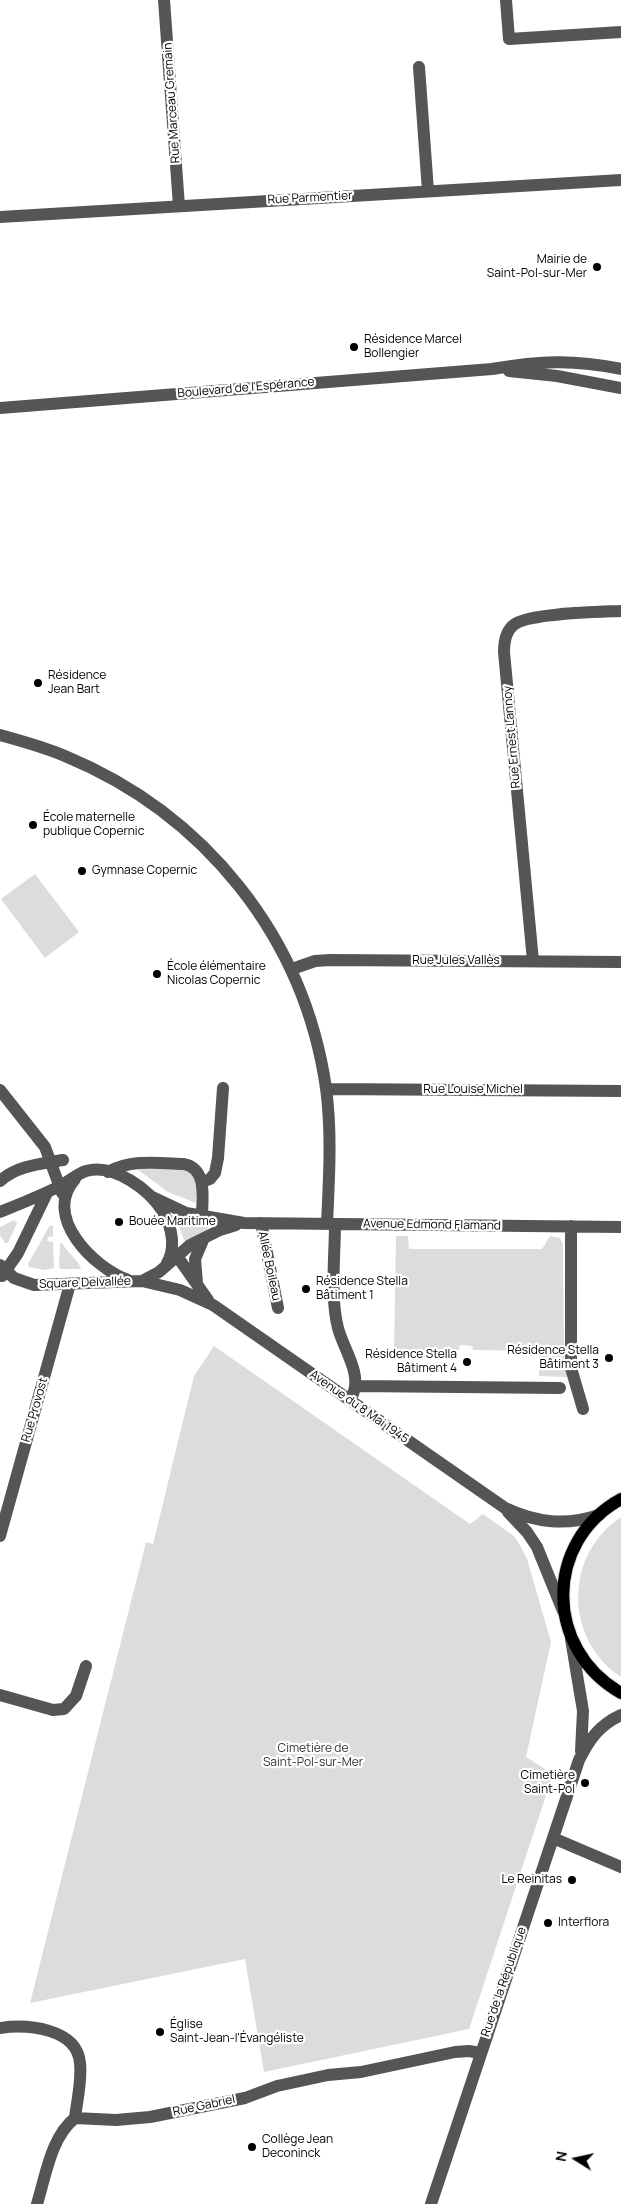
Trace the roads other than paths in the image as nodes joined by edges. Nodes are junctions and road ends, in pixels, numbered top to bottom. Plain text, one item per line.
1 (164, 0) edge
2 (506, 0) edge
3 (621, 32) edge
4 (419, 68) dead end
5 (621, 180) edge
6 (428, 191) junction
7 (180, 206) junction
8 (0, 217) edge
9 (621, 368) edge
10 (492, 369) junction
11 (621, 388) edge
12 (0, 408) edge
13 (621, 610) edge
14 (0, 735) edge
15 (533, 961) junction
16 (621, 962) edge
17 (292, 970) junction
18 (223, 1088) dead end
19 (326, 1089) junction
20 (0, 1090) edge
21 (621, 1092) edge
22 (58, 1161) junction
23 (102, 1171) junction
24 (76, 1178) junction
25 (0, 1181) edge
26 (202, 1182) junction
27 (60, 1186) junction
28 (47, 1192) junction
29 (150, 1196) junction
30 (65, 1206) junction
31 (0, 1212) edge
32 (202, 1217) junction
33 (244, 1223) junction
34 (260, 1224) junction
35 (331, 1224) junction
36 (571, 1226) junction
37 (621, 1227) edge
38 (204, 1237) junction
39 (174, 1252) junction
40 (2, 1271) edge
41 (140, 1281) junction
42 (70, 1284) junction
43 (198, 1288) junction
44 (213, 1305) junction
45 (278, 1308) dead end
46 (356, 1386) junction
47 (560, 1388) dead end
48 (350, 1401) junction
49 (583, 1410) dead end
50 (621, 1499) edge
51 (505, 1508) junction
52 (599, 1515) junction
53 (0, 1536) edge
54 (565, 1615) junction
55 (570, 1635) junction
56 (86, 1666) dead end
57 (621, 1693) edge
58 (0, 1696) edge
59 (621, 1715) edge
60 (579, 1760) junction
61 (553, 1838) junction
62 (621, 1867) edge
63 (0, 2028) edge
64 (480, 2053) junction
65 (75, 2118) junction
66 (37, 2204) edge
67 (431, 2204) edge

1 - 7 street, Rue Marceau Gremain
2 - 3 street
4 - 6 street
5 - 6 street, Rue Parmentier
6 - 7 street, Rue Parmentier
7 - 8 street, Rue Parmentier
9 - 10 street, Boulevard de l'Espérance
10 - 11 street, Boulevard de l'Espérance
10 - 12 street, Boulevard de l'Espérance
13 - 15 street, Rue Ernest Lannoy
14 - 17 street
15 - 16 street, Rue Jules Vallès
15 - 17 street, Rue Jules Vallès
17 - 19 street
18 - 26 street
19 - 21 street, Rue Louise Michel
19 - 35 street
20 - 22 street
22 - 23 street
22 - 25 street
22 - 27 street, Square Delvallée
23 - 24 street
23 - 26 street
23 - 29 street
24 - 27 street
24 - 30 street
26 - 32 street
27 - 28 street
27 - 30 street, Square Delvallée
28 - 31 street
28 - 40 street, Square Delvallée
29 - 32 street
29 - 39 street
30 - 41 street, Square Delvallée
32 - 33 street
33 - 34 street, Avenue Edmond Flamand
33 - 38 street, Square Delvallée
34 - 35 street, Avenue Edmond Flamand
34 - 45 street, Allée Boileau
35 - 36 street, Avenue Edmond Flamand
35 - 46 street
36 - 37 street, Avenue Edmond Flamand
36 - 49 street
38 - 39 street, Square Delvallée
38 - 43 street
39 - 41 street, Square Delvallée
39 - 43 street
40 - 42 street, Square Delvallée
41 - 42 street, Square Delvallée
41 - 44 street, Square Delvallée
42 - 53 street, Rue Provost
43 - 44 street
44 - 48 street, Avenue du 8 Mai 1945
46 - 47 street
46 - 48 street
48 - 51 street, Avenue du 8 Mai 1945
50 - 52 main road
51 - 52 street, Avenue du 8 Mai 1945
51 - 54 street, Avenue du 8 Mai 1945
52 - 54 main road
54 - 55 main road
55 - 57 main road
55 - 60 street, Rue de la République
56 - 58 street
59 - 60 street, Rue de la République
60 - 61 street, Rue de la République
61 - 62 street
61 - 64 street, Rue de la République
63 - 65 street
64 - 65 street, Rue Gabriel
64 - 67 street, Rue de la République
65 - 66 street

